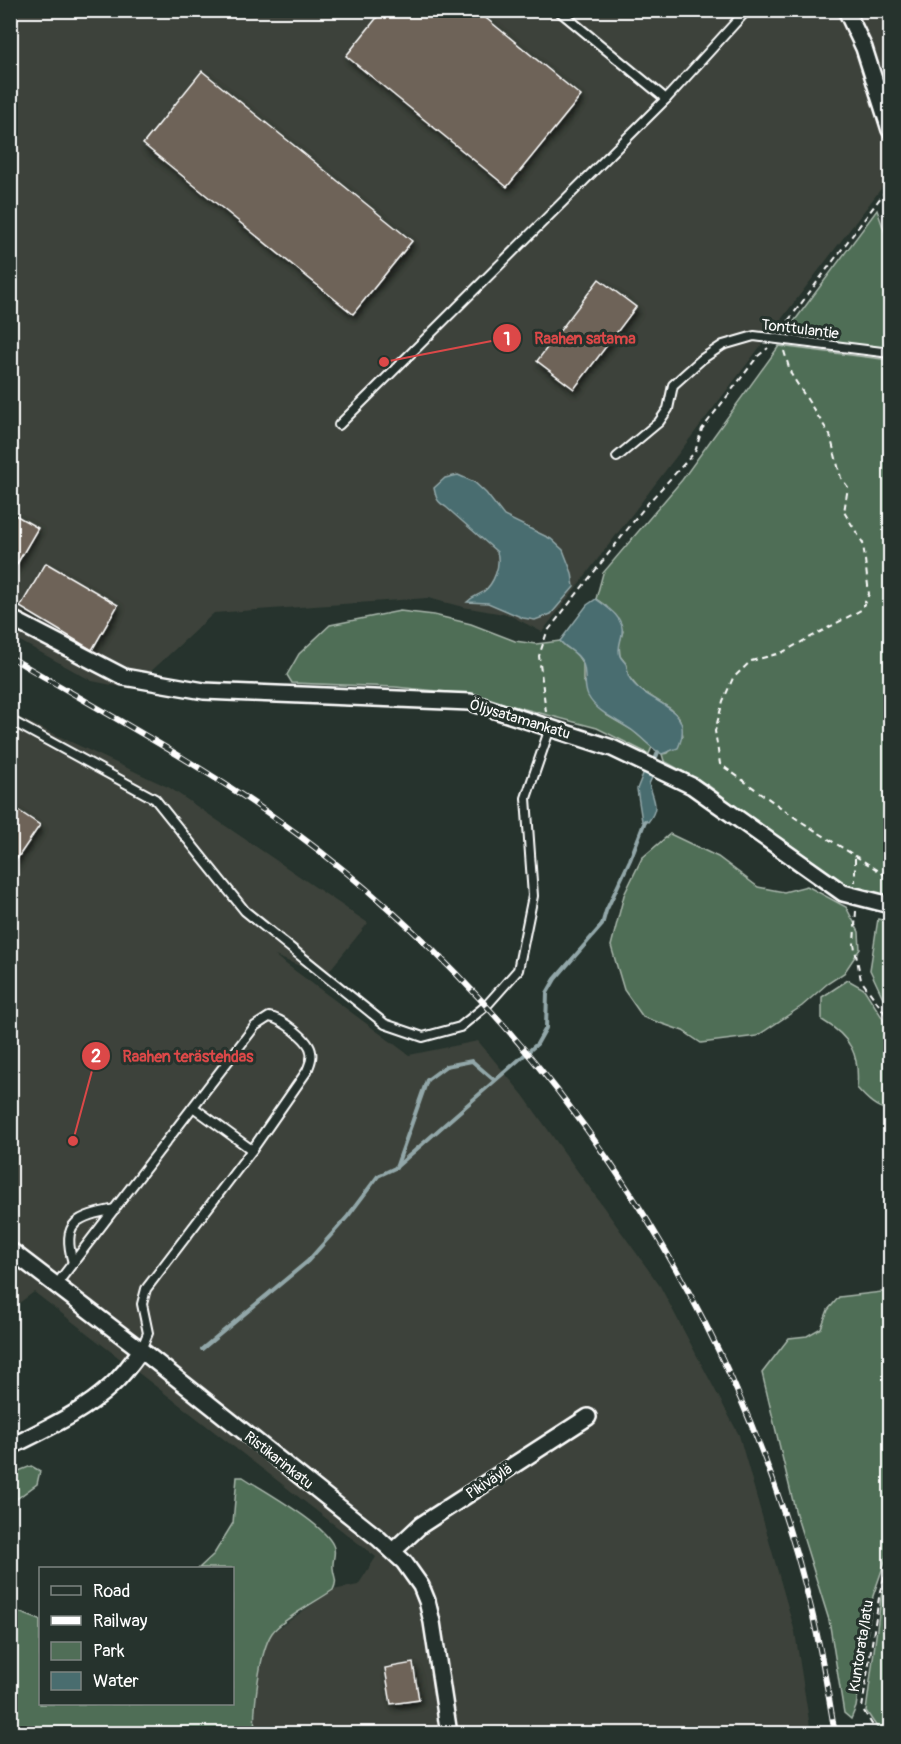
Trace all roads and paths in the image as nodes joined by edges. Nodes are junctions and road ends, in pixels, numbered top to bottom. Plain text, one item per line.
1 (558, 10) edge
2 (747, 10) edge
3 (846, 10) edge
4 (666, 99) junction
5 (891, 130) edge
6 (891, 185) edge
7 (777, 339) junction
8 (891, 353) edge
9 (339, 425) dead end
10 (617, 457) dead end
11 (10, 618) edge
12 (10, 720) edge
13 (550, 728) junction
14 (855, 858) junction
15 (891, 878) edge
16 (857, 896) junction
17 (891, 905) edge
18 (891, 1029) edge
19 (193, 1107) junction
20 (252, 1150) junction
21 (115, 1209) junction
22 (10, 1250) edge
23 (73, 1263) junction
24 (56, 1286) junction
25 (141, 1350) junction
26 (588, 1417) dead end
27 (10, 1447) edge
28 (393, 1551) junction
29 (891, 1559) edge
30 (449, 1734) edge
31 (878, 1734) edge

1 - 4 lane
2 - 4 lane
3 - 5 street
4 - 9 lane
6 - 7 path
7 - 8 lane, Tonttulantie
7 - 10 lane, Tonttulantie
7 - 13 path
7 - 14 path
11 - 13 street, Öljysatamankatu
12 - 13 lane
13 - 16 street, Öljysatamankatu
14 - 15 path
14 - 16 path
16 - 17 street, Öljysatamankatu
16 - 18 path
19 - 20 lane
19 - 20 lane
19 - 21 lane
20 - 25 lane
21 - 23 lane
21 - 23 lane
22 - 24 street, Ristikarinkatu
23 - 24 lane
24 - 25 street, Ristikarinkatu
25 - 27 street
25 - 28 street, Ristikarinkatu
26 - 28 street, Pikiväylä
28 - 30 street, Ristikarinkatu
29 - 31 path, Kuntorata/latu

